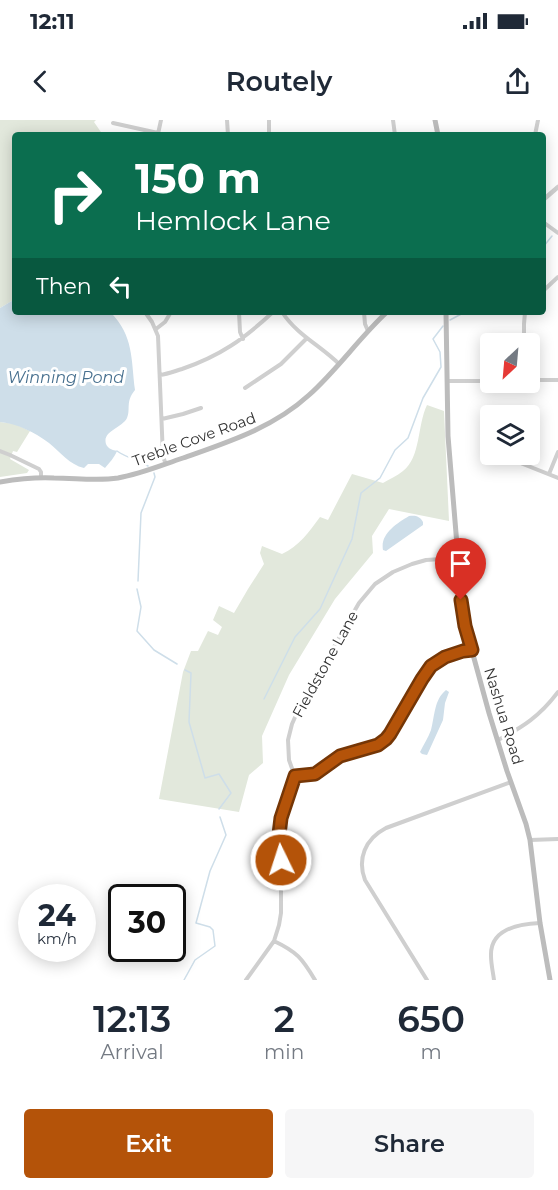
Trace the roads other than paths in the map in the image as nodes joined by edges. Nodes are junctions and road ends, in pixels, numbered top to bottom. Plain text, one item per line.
1 (113, 123) dead end
2 (150, 132) edge
3 (558, 187) edge
4 (546, 197) edge
5 (558, 277) edge
6 (546, 288) edge
7 (147, 315) edge
8 (169, 315) edge
9 (239, 315) edge
10 (270, 315) edge
11 (284, 315) edge
12 (364, 315) edge
13 (384, 315) edge
14 (446, 315) edge
15 (525, 315) edge
16 (156, 329) junction
17 (368, 331) junction
18 (524, 333) edge
19 (307, 338) junction
20 (243, 339) junction
21 (339, 364) junction
22 (160, 375) junction
23 (540, 380) edge
24 (558, 380) edge
25 (447, 381) junction
26 (480, 381) edge
27 (245, 388) dead end
28 (201, 408) dead end
29 (162, 419) junction
30 (0, 451) edge
31 (558, 452) edge
32 (166, 464) junction
33 (526, 465) edge
34 (549, 474) junction
35 (41, 478) junction
36 (558, 478) edge
37 (0, 482) edge
38 (458, 558) junction
39 (472, 650) junction
40 (558, 692) edge
41 (498, 740) junction
42 (295, 776) junction
43 (511, 782) junction
44 (558, 838) edge
45 (530, 840) junction
46 (540, 923) junction
47 (274, 941) junction
48 (246, 980) edge
49 (315, 980) edge
50 (427, 980) edge
51 (494, 980) edge
52 (550, 980) edge

1 - 2 street
3 - 4 street
5 - 6 street
7 - 16 street
8 - 16 street
9 - 20 street
10 - 20 street
11 - 19 street
12 - 17 street
13 - 17 main road, Treble Cove Road
14 - 25 main road, Nashua Road
15 - 18 street
16 - 22 street
17 - 21 main road, Treble Cove Road
19 - 21 street
19 - 27 street
20 - 22 street
21 - 32 main road, Treble Cove Road
22 - 29 street
23 - 24 street
25 - 26 street
25 - 38 main road, Nashua Road
28 - 29 street
29 - 32 street
30 - 35 street
31 - 34 street
32 - 35 main road, Treble Cove Road
33 - 34 street
34 - 36 street
35 - 37 main road, Treble Cove Road
38 - 39 main road, Nashua Road
38 - 42 street, Fieldstone Lane
39 - 41 main road, Nashua Road
39 - 42 street
40 - 41 street
41 - 43 main road, Nashua Road
42 - 47 street
43 - 45 main road, Nashua Road
43 - 50 street
44 - 45 street
45 - 46 main road, Nashua Road
46 - 51 street
46 - 52 main road, Nashua Road
47 - 48 street
47 - 49 street

